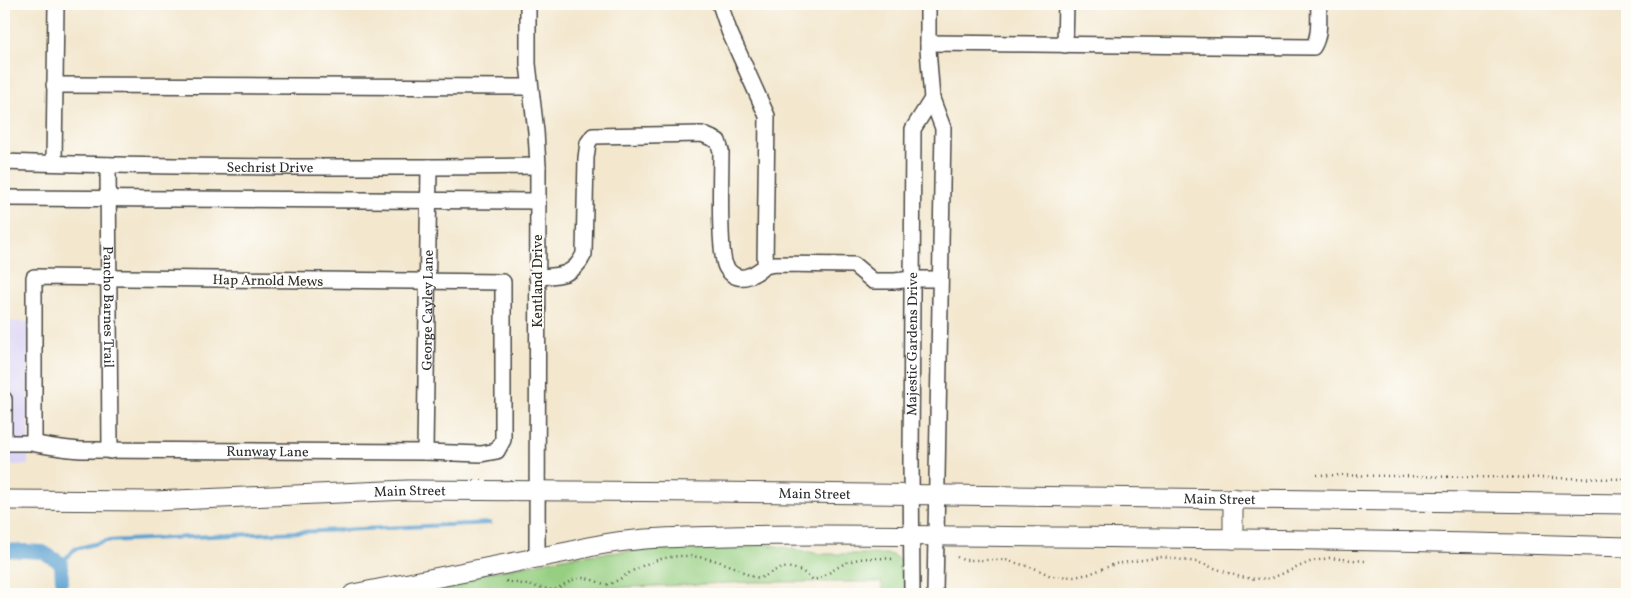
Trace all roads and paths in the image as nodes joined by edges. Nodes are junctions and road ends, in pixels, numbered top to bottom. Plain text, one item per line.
1 (56, 4) edge
2 (528, 4) edge
3 (720, 4) edge
4 (928, 4) edge
5 (1066, 4) edge
6 (1319, 4) edge
7 (928, 44) junction
8 (1065, 45) junction
9 (54, 85) junction
10 (530, 87) junction
11 (932, 99) junction
12 (4, 162) edge
13 (54, 163) junction
14 (108, 165) junction
15 (538, 166) junction
16 (429, 167) junction
17 (4, 198) edge
18 (108, 199) junction
19 (428, 200) junction
20 (538, 200) junction
21 (765, 266) junction
22 (109, 277) junction
23 (537, 278) junction
24 (912, 279) junction
25 (940, 279) junction
26 (427, 282) junction
27 (4, 399) edge
28 (4, 442) edge
29 (34, 444) junction
30 (110, 451) junction
31 (425, 452) junction
32 (1317, 475) dead end
33 (1627, 479) edge
34 (537, 492) junction
35 (912, 495) junction
36 (937, 495) junction
37 (1233, 498) junction
38 (4, 500) edge
39 (1627, 504) edge
40 (912, 535) junction
41 (936, 536) junction
42 (1233, 539) junction
43 (1627, 547) edge
44 (957, 557) dead end
45 (537, 558) junction
46 (894, 559) dead end
47 (1365, 561) dead end
48 (501, 581) dead end
49 (456, 591) dead end
50 (353, 594) edge
51 (449, 594) edge
52 (912, 594) edge
53 (936, 594) edge

1 - 9 street
2 - 10 street, Kentland Drive
3 - 21 street
4 - 7 street, Majestic Gardens Drive
5 - 8 street
6 - 8 street
7 - 8 street
7 - 11 street, Majestic Gardens Drive
9 - 10 street
9 - 13 street
10 - 15 street, Kentland Drive
11 - 24 street, Majestic Gardens Drive
11 - 25 street, Majestic Gardens Drive
12 - 13 street, Sechrist Drive
13 - 14 street, Sechrist Drive
14 - 16 street, Sechrist Drive
14 - 18 street, Pancho Barnes Trail
15 - 16 street, Sechrist Drive
15 - 20 street, Kentland Drive
16 - 19 street, George Cayley Lane
17 - 18 street
18 - 19 street
18 - 22 street, Pancho Barnes Trail
19 - 20 street
19 - 26 street, George Cayley Lane
20 - 23 street, Kentland Drive
21 - 23 street
21 - 24 street
22 - 26 street, Hap Arnold Mews
22 - 29 street, Hap Arnold Mews
22 - 30 street, Pancho Barnes Trail
23 - 34 street, Kentland Drive
24 - 25 street
24 - 35 street, Majestic Gardens Drive
25 - 36 street, Majestic Gardens Drive
26 - 31 street, George Cayley Lane
26 - 31 street, Hap Arnold Mews
27 - 28 street
28 - 29 street, Runway Lane
29 - 30 street, Runway Lane
30 - 31 street, Runway Lane
32 - 33 path
34 - 35 main road, Main Street
34 - 38 main road, Main Street
34 - 45 street, Kentland Drive
35 - 36 main road, Main Street
35 - 40 street, Majestic Gardens Drive
36 - 37 main road, Main Street
36 - 41 street, Majestic Gardens Drive
37 - 39 main road, Main Street
37 - 42 main road
40 - 41 main road
40 - 45 main road
40 - 52 street, Majestic Gardens Drive
41 - 42 main road
41 - 53 street, Majestic Gardens Drive
42 - 43 main road
44 - 47 path
45 - 50 main road
46 - 48 path
49 - 51 path

